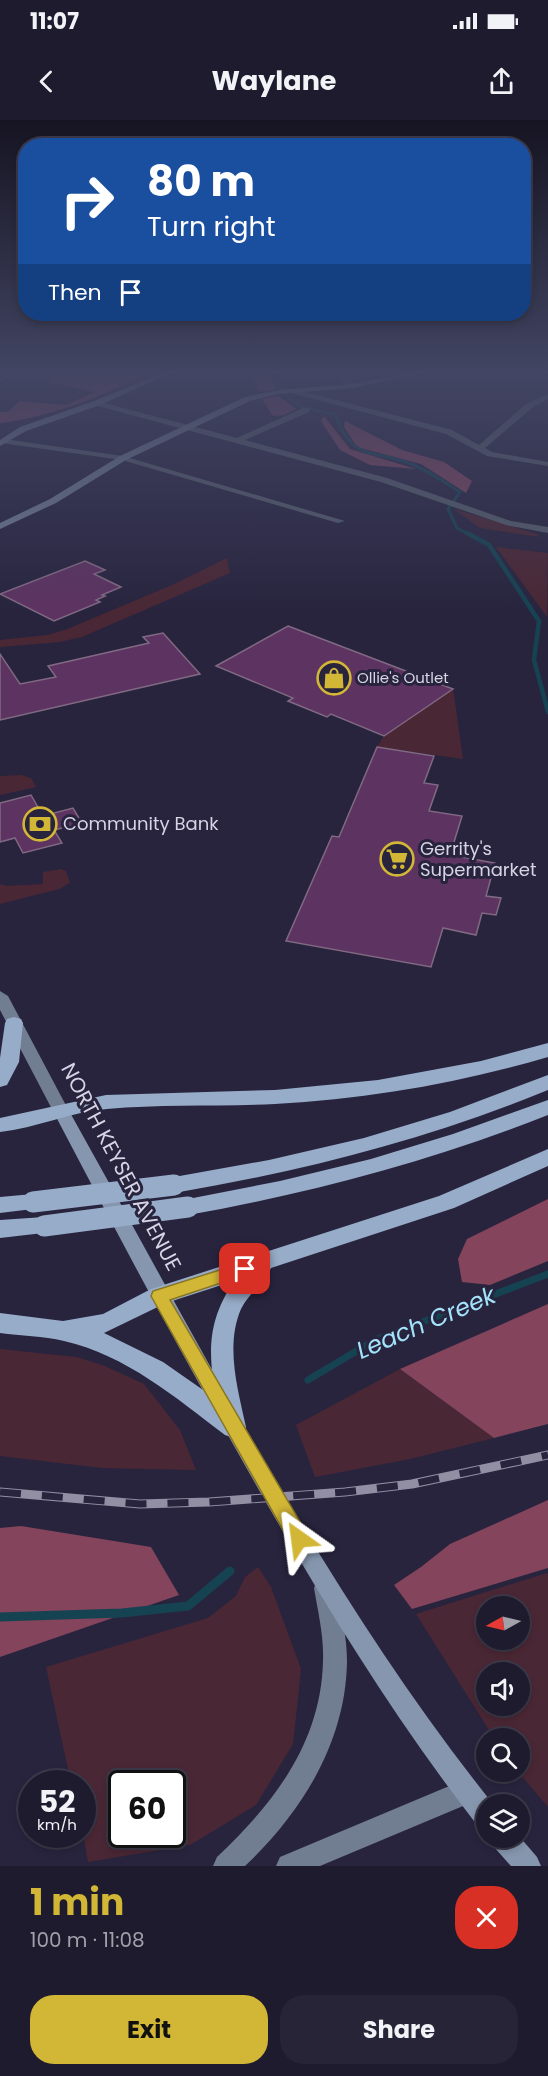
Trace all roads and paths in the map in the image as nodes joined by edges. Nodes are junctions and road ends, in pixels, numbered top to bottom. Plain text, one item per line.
1 (74, 451) edge
2 (136, 451) edge
3 (281, 451) edge
4 (486, 451) edge
5 (123, 458) junction
6 (548, 464) edge
7 (341, 521) dead end
8 (0, 526) edge
9 (548, 530) edge
10 (0, 996) edge
11 (14, 1023) junction
12 (548, 1050) edge
13 (0, 1080) edge
14 (548, 1082) edge
15 (548, 1107) edge
16 (62, 1113) junction
17 (0, 1125) edge
18 (548, 1157) edge
19 (0, 1205) edge
20 (0, 1229) edge
21 (267, 1261) junction
22 (159, 1296) junction
23 (0, 1323) edge
24 (63, 1331) junction
25 (234, 1427) junction
26 (323, 1579) junction
27 (466, 1792) junction
28 (476, 1804) edge
29 (512, 1848) edge
30 (226, 1866) edge
31 (289, 1866) edge
32 (528, 1866) edge

1 - 5 street
2 - 5 street
3 - 9 street
4 - 6 street
5 - 7 street
5 - 8 street
10 - 11 street, NORTH KEYSER AVENUE
11 - 13 highway
11 - 16 street, NORTH KEYSER AVENUE
12 - 16 highway
14 - 19 highway, bridge
15 - 20 highway, bridge
16 - 17 highway
16 - 22 main road, NORTH KEYSER AVENUE
18 - 21 highway
21 - 22 highway
21 - 25 highway
22 - 24 highway
22 - 25 main road, NORTH KEYSER AVENUE
23 - 24 highway
24 - 25 highway
25 - 26 main road, NORTH KEYSER AVENUE
26 - 27 main road, NORTH KEYSER AVENUE
26 - 30 street
27 - 28 main road, NORTH KEYSER AVENUE
27 - 31 street
29 - 32 main road

